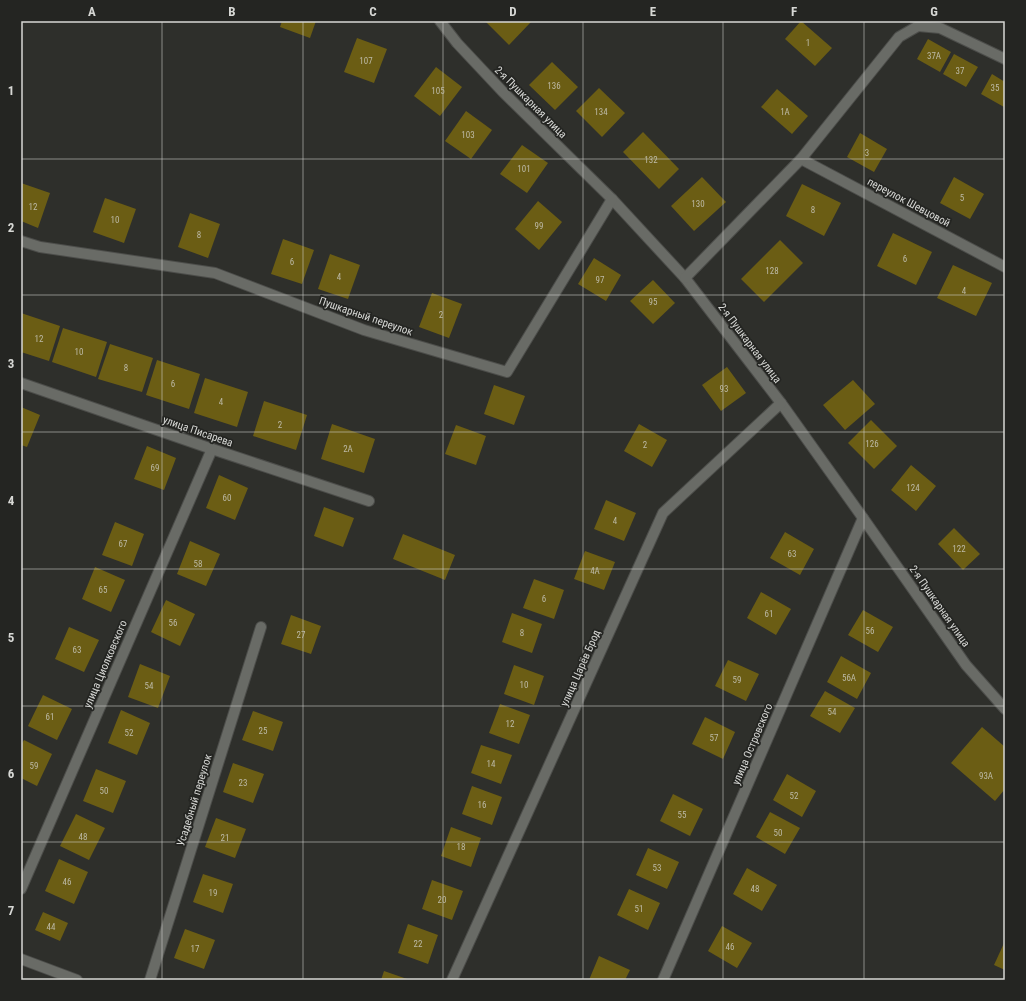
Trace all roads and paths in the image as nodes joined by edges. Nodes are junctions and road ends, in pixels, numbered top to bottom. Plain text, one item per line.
1 (440, 21) edge
2 (1005, 59) edge
3 (801, 159) junction
4 (612, 199) junction
5 (21, 241) edge
6 (1005, 267) edge
7 (685, 278) junction
8 (21, 382) edge
9 (781, 403) junction
10 (212, 449) junction
11 (368, 501) dead end
12 (863, 518) junction
13 (261, 627) dead end
14 (1005, 709) edge
15 (21, 889) edge
16 (21, 959) edge
17 (77, 980) edge
18 (150, 980) edge
19 (452, 980) edge
20 (663, 980) edge

1 - 4 street, 2-я Пушкарная улица
2 - 3 street
3 - 6 street, переулок Шевцовой
3 - 7 street
4 - 5 street, Пушкарный переулок
4 - 7 street, 2-я Пушкарная улица
7 - 9 street, 2-я Пушкарная улица
8 - 10 street, улица Писарева
9 - 12 street, 2-я Пушкарная улица
9 - 19 street, улица Царёв Брод
10 - 11 street, улица Писарева
10 - 15 street, улица Циолковского
12 - 14 street, 2-я Пушкарная улица
12 - 20 street, улица Островского
13 - 18 street, Усадебный переулок
16 - 17 street

